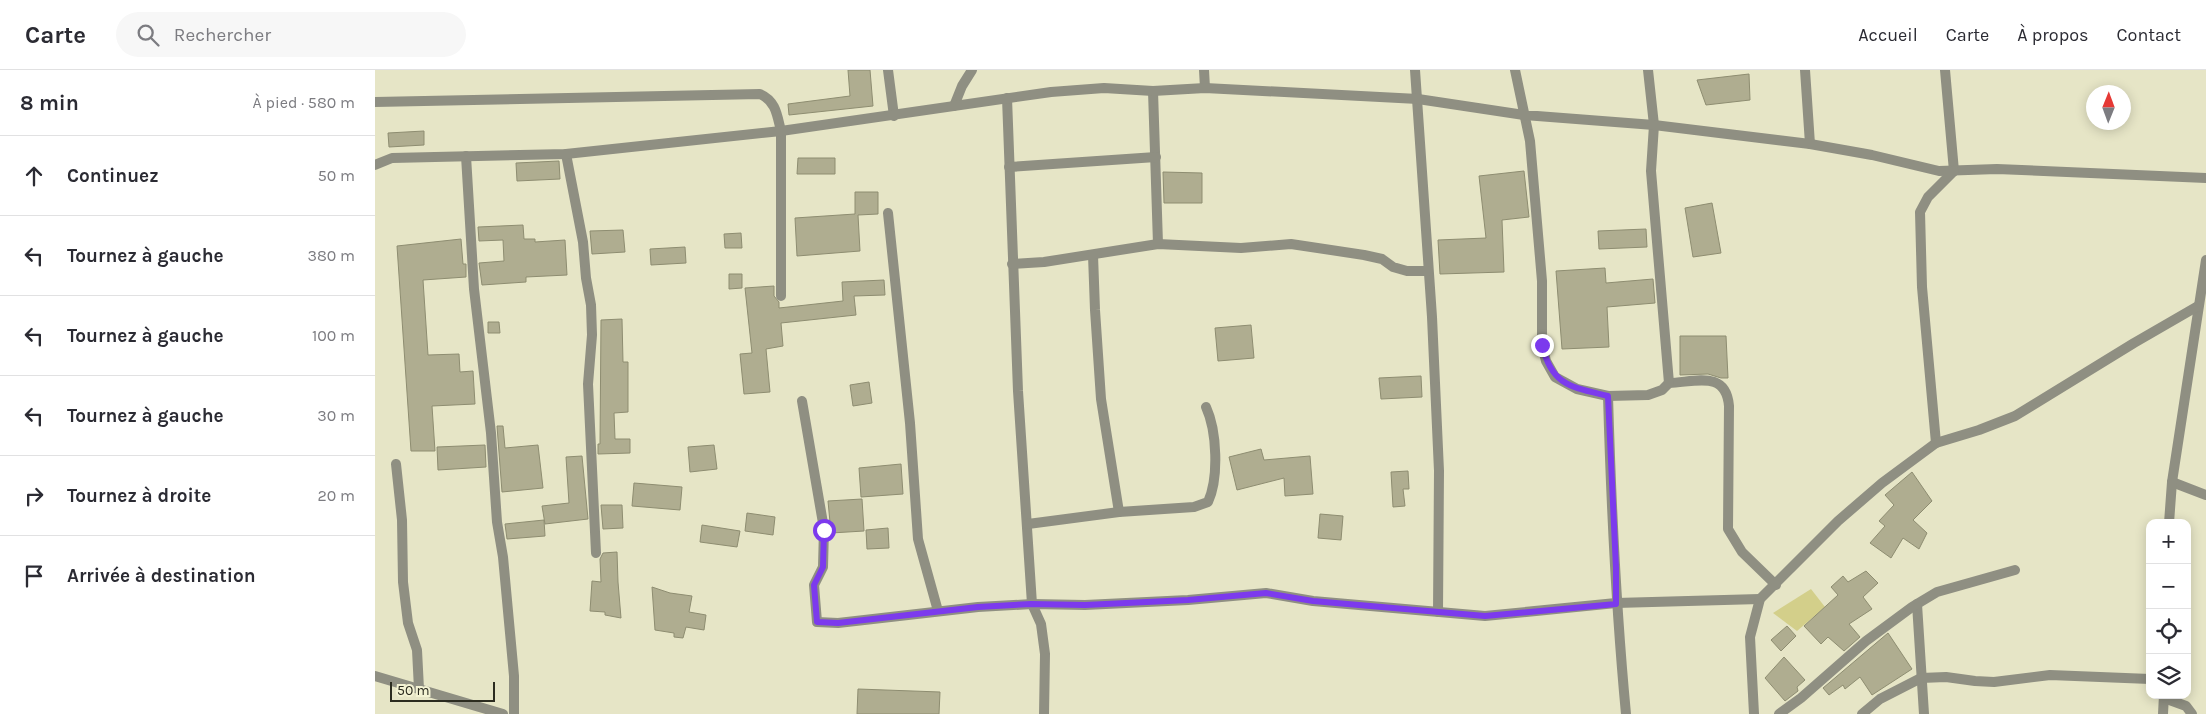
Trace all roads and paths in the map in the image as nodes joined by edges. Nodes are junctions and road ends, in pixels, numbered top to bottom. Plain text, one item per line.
1 (888, 70) edge
2 (972, 70) edge
3 (1204, 70) edge
4 (1415, 70) edge
5 (1515, 70) edge
6 (1648, 70) edge
7 (1805, 70) edge
8 (1945, 70) edge
9 (1205, 88) junction
10 (1153, 91) junction
11 (1007, 98) junction
12 (1419, 99) junction
13 (375, 102) edge
14 (954, 106) junction
15 (1524, 115) junction
16 (894, 116) junction
17 (1654, 125) junction
18 (781, 131) junction
19 (1810, 144) junction
20 (565, 154) junction
21 (466, 156) junction
22 (1156, 157) junction
23 (375, 165) edge
24 (1009, 167) junction
25 (1954, 171) junction
26 (2206, 178) edge
27 (888, 213) dead end
28 (1159, 244) junction
29 (1093, 255) junction
30 (2206, 260) edge
31 (1012, 264) junction
32 (1428, 271) junction
33 (781, 296) dead end
34 (2198, 306) junction
35 (1669, 383) junction
36 (1608, 396) junction
37 (802, 401) dead end
38 (1206, 407) dead end
39 (1936, 443) junction
40 (396, 464) dead end
41 (2172, 482) junction
42 (2206, 496) edge
43 (1119, 512) junction
44 (2169, 519) edge
45 (1028, 524) junction
46 (596, 553) dead end
47 (2015, 570) dead end
48 (1775, 585) junction
49 (1760, 599) junction
50 (1031, 604) junction
51 (1616, 604) junction
52 (1917, 604) junction
53 (938, 611) junction
54 (1438, 612) junction
55 (375, 676) edge
56 (1921, 678) junction
57 (2146, 679) edge
58 (419, 689) junction
59 (2164, 699) edge
60 (2171, 699) edge
61 (503, 714) edge
62 (514, 714) edge
63 (1044, 714) edge
64 (1626, 714) edge
65 (1754, 714) edge
66 (1779, 714) edge
67 (1862, 714) edge
68 (1923, 714) edge
69 (2163, 714) edge
70 (2192, 714) edge

1 - 16 street
2 - 14 street
3 - 9 street
4 - 12 street
5 - 15 street
6 - 17 street
7 - 19 street
8 - 25 street
9 - 10 street
9 - 12 street
10 - 11 street
10 - 22 street
11 - 14 street
11 - 24 street
12 - 15 street
12 - 32 street
13 - 18 street
14 - 16 street
15 - 17 street
15 - 36 street
16 - 18 street
17 - 19 street
17 - 35 street
18 - 20 street
18 - 33 street
19 - 25 street
20 - 21 street
20 - 46 street
21 - 23 street
21 - 62 street
22 - 24 street
22 - 28 street
24 - 31 street
25 - 26 street
25 - 39 street
27 - 53 street
28 - 29 street
28 - 32 street
29 - 31 street
29 - 43 street
30 - 34 street
31 - 45 street
32 - 54 street
34 - 39 street
34 - 41 street
35 - 36 street
35 - 48 street
36 - 51 street
37 - 53 street
38 - 43 street
39 - 48 street
40 - 58 street
41 - 42 street
41 - 44 street
43 - 45 street
45 - 50 street
47 - 52 street
48 - 49 street
49 - 51 street
49 - 65 street
50 - 53 street
50 - 54 street
50 - 63 street
51 - 54 street
51 - 64 street
52 - 56 street
52 - 66 street
55 - 58 street
56 - 57 street
56 - 67 street
56 - 68 street
58 - 61 street
59 - 69 street
60 - 70 street

